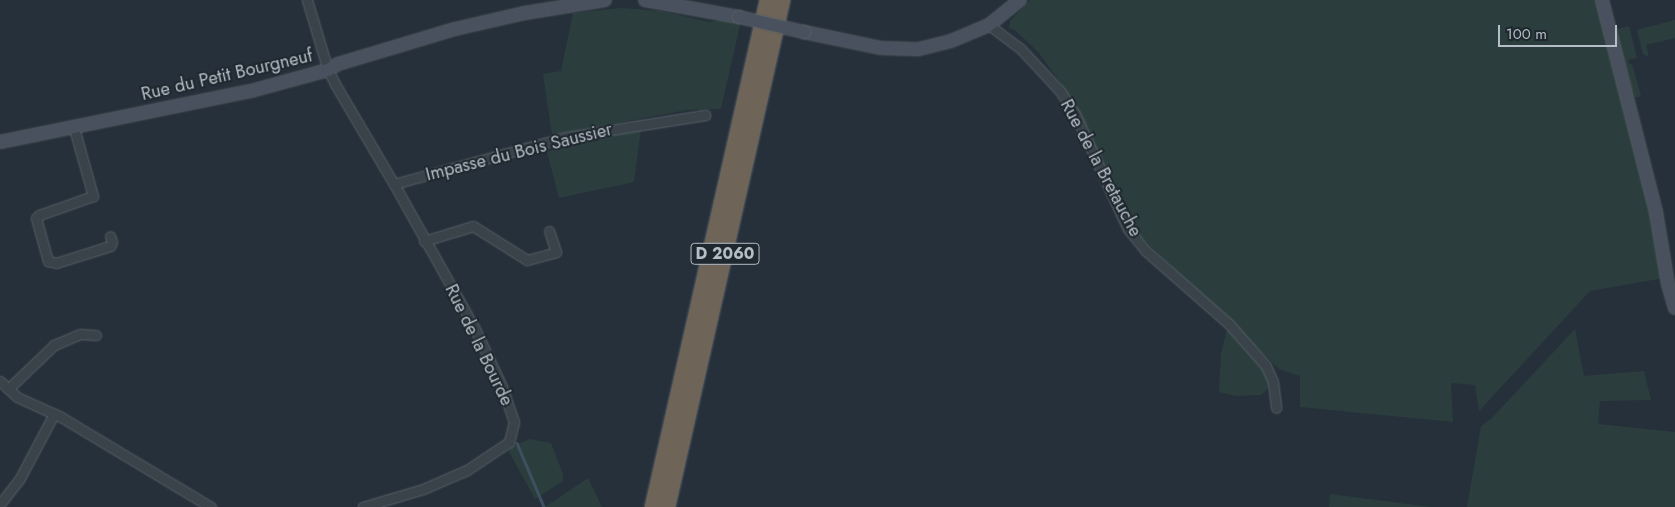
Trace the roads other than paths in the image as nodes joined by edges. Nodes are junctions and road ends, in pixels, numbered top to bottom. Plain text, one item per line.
1 (307, 0) edge
2 (605, 0) edge
3 (645, 0) edge
4 (768, 0) edge
5 (782, 0) edge
6 (1020, 0) edge
7 (1602, 0) edge
8 (989, 25) junction
9 (328, 70) junction
10 (705, 115) dead end
11 (74, 128) junction
12 (0, 142) edge
13 (394, 184) junction
14 (550, 231) dead end
15 (110, 236) dead end
16 (424, 241) junction
17 (1675, 308) edge
18 (96, 335) dead end
19 (0, 381) edge
20 (8, 388) junction
21 (1276, 408) dead end
22 (54, 414) junction
23 (0, 504) edge
24 (211, 507) edge
25 (363, 507) edge
26 (654, 507) edge
27 (667, 507) edge

1 - 9 street
2 - 9 street
3 - 8 street, bridge
4 - 26 highway, D 2060
5 - 27 highway, D 2060
6 - 8 street
7 - 17 street
8 - 21 street, Rue de la Bretauche
9 - 11 street, Rue du Petit Bourgneuf
9 - 13 street, Rue du Petit Bourgneuf
10 - 13 street, Impasse du Bois Saussier
11 - 12 street, Rue du Petit Bourgneuf
11 - 15 street
13 - 16 street, Rue du Petit Bourgneuf
14 - 16 street
16 - 25 street, Rue de la Bourde
18 - 20 street
19 - 20 street
20 - 22 street
22 - 23 street
22 - 24 street

